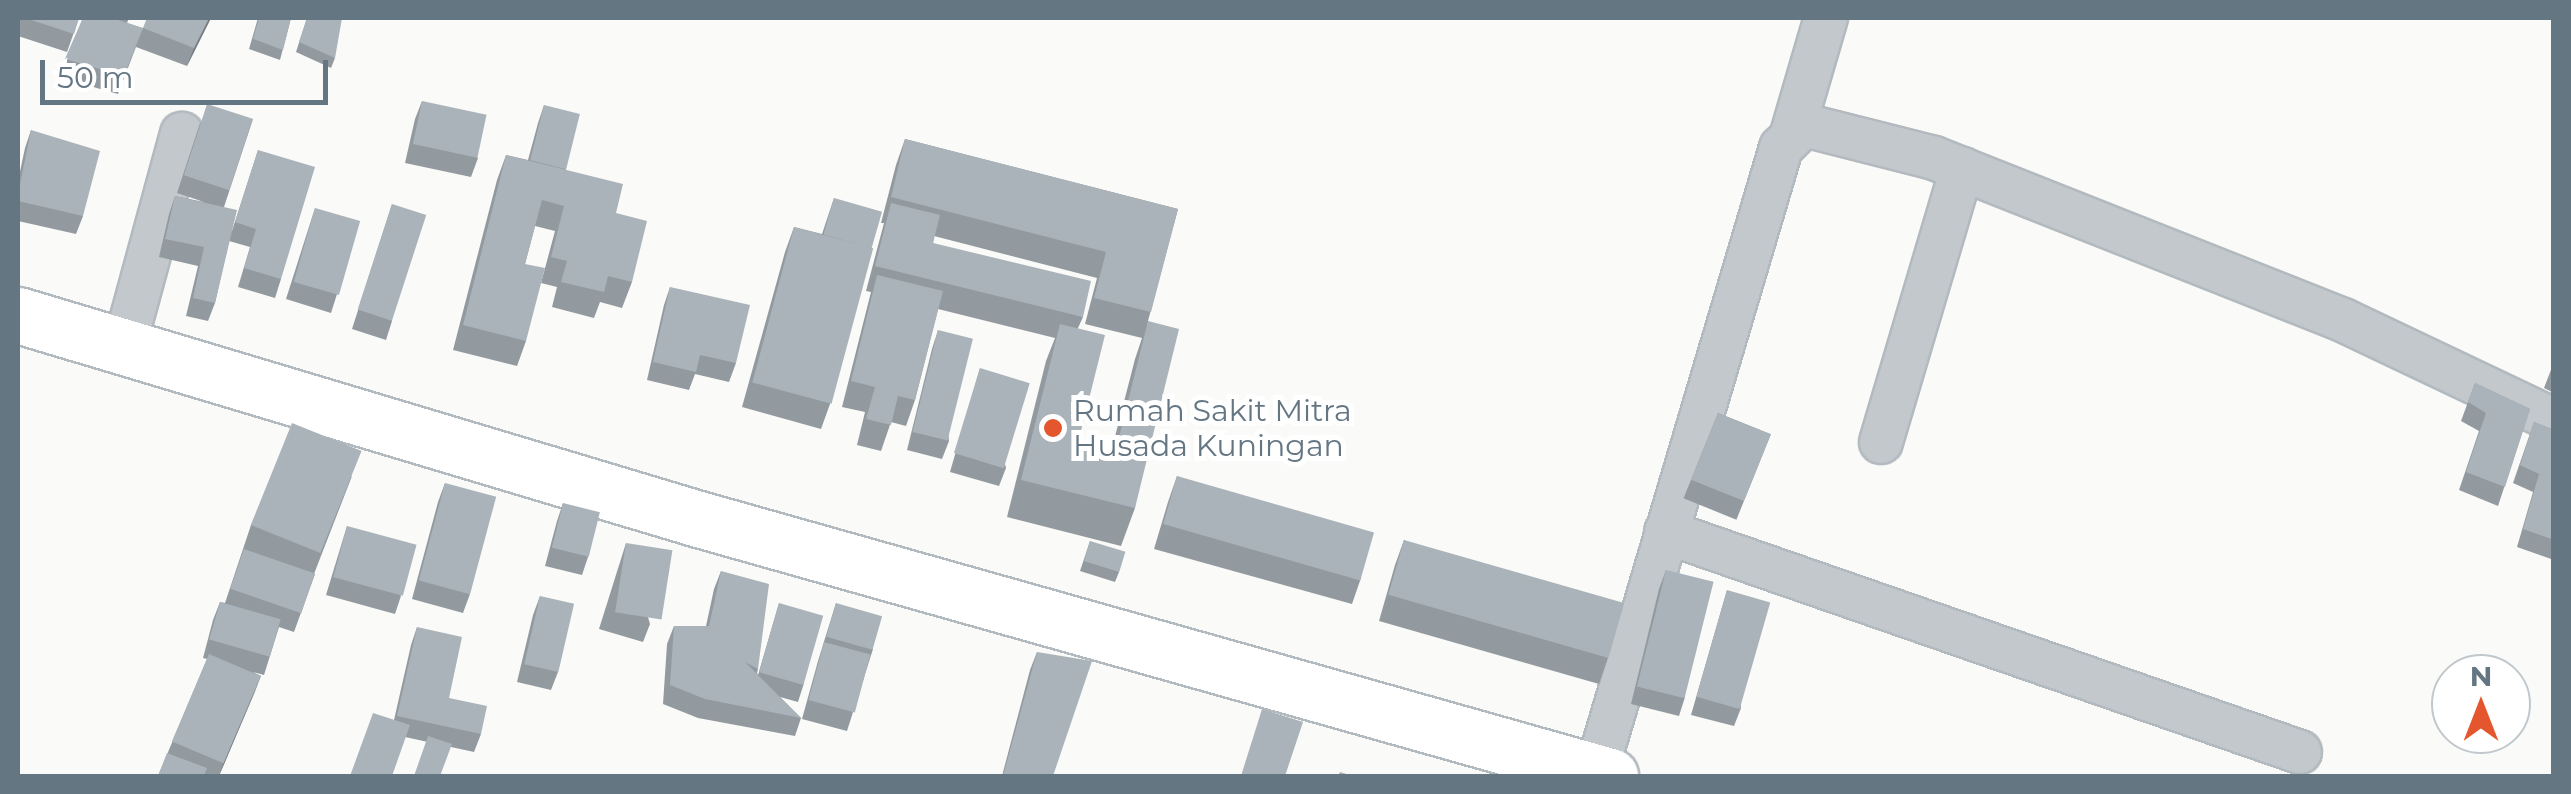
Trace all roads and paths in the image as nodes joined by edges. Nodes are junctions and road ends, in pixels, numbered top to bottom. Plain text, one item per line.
1 (1826, 18) edge
2 (182, 134) dead end
3 (1792, 134) junction
4 (1962, 169) junction
5 (18, 315) edge
6 (124, 347) junction
7 (2554, 420) edge
8 (1882, 442) dead end
9 (1666, 532) junction
10 (2300, 752) dead end
11 (1538, 768) edge
12 (1603, 774) edge

1 - 3 street
2 - 6 street
3 - 4 street
3 - 9 street
4 - 7 street
4 - 8 street
5 - 6 main road
6 - 11 main road
9 - 10 street
9 - 12 street
11 - 12 main road

